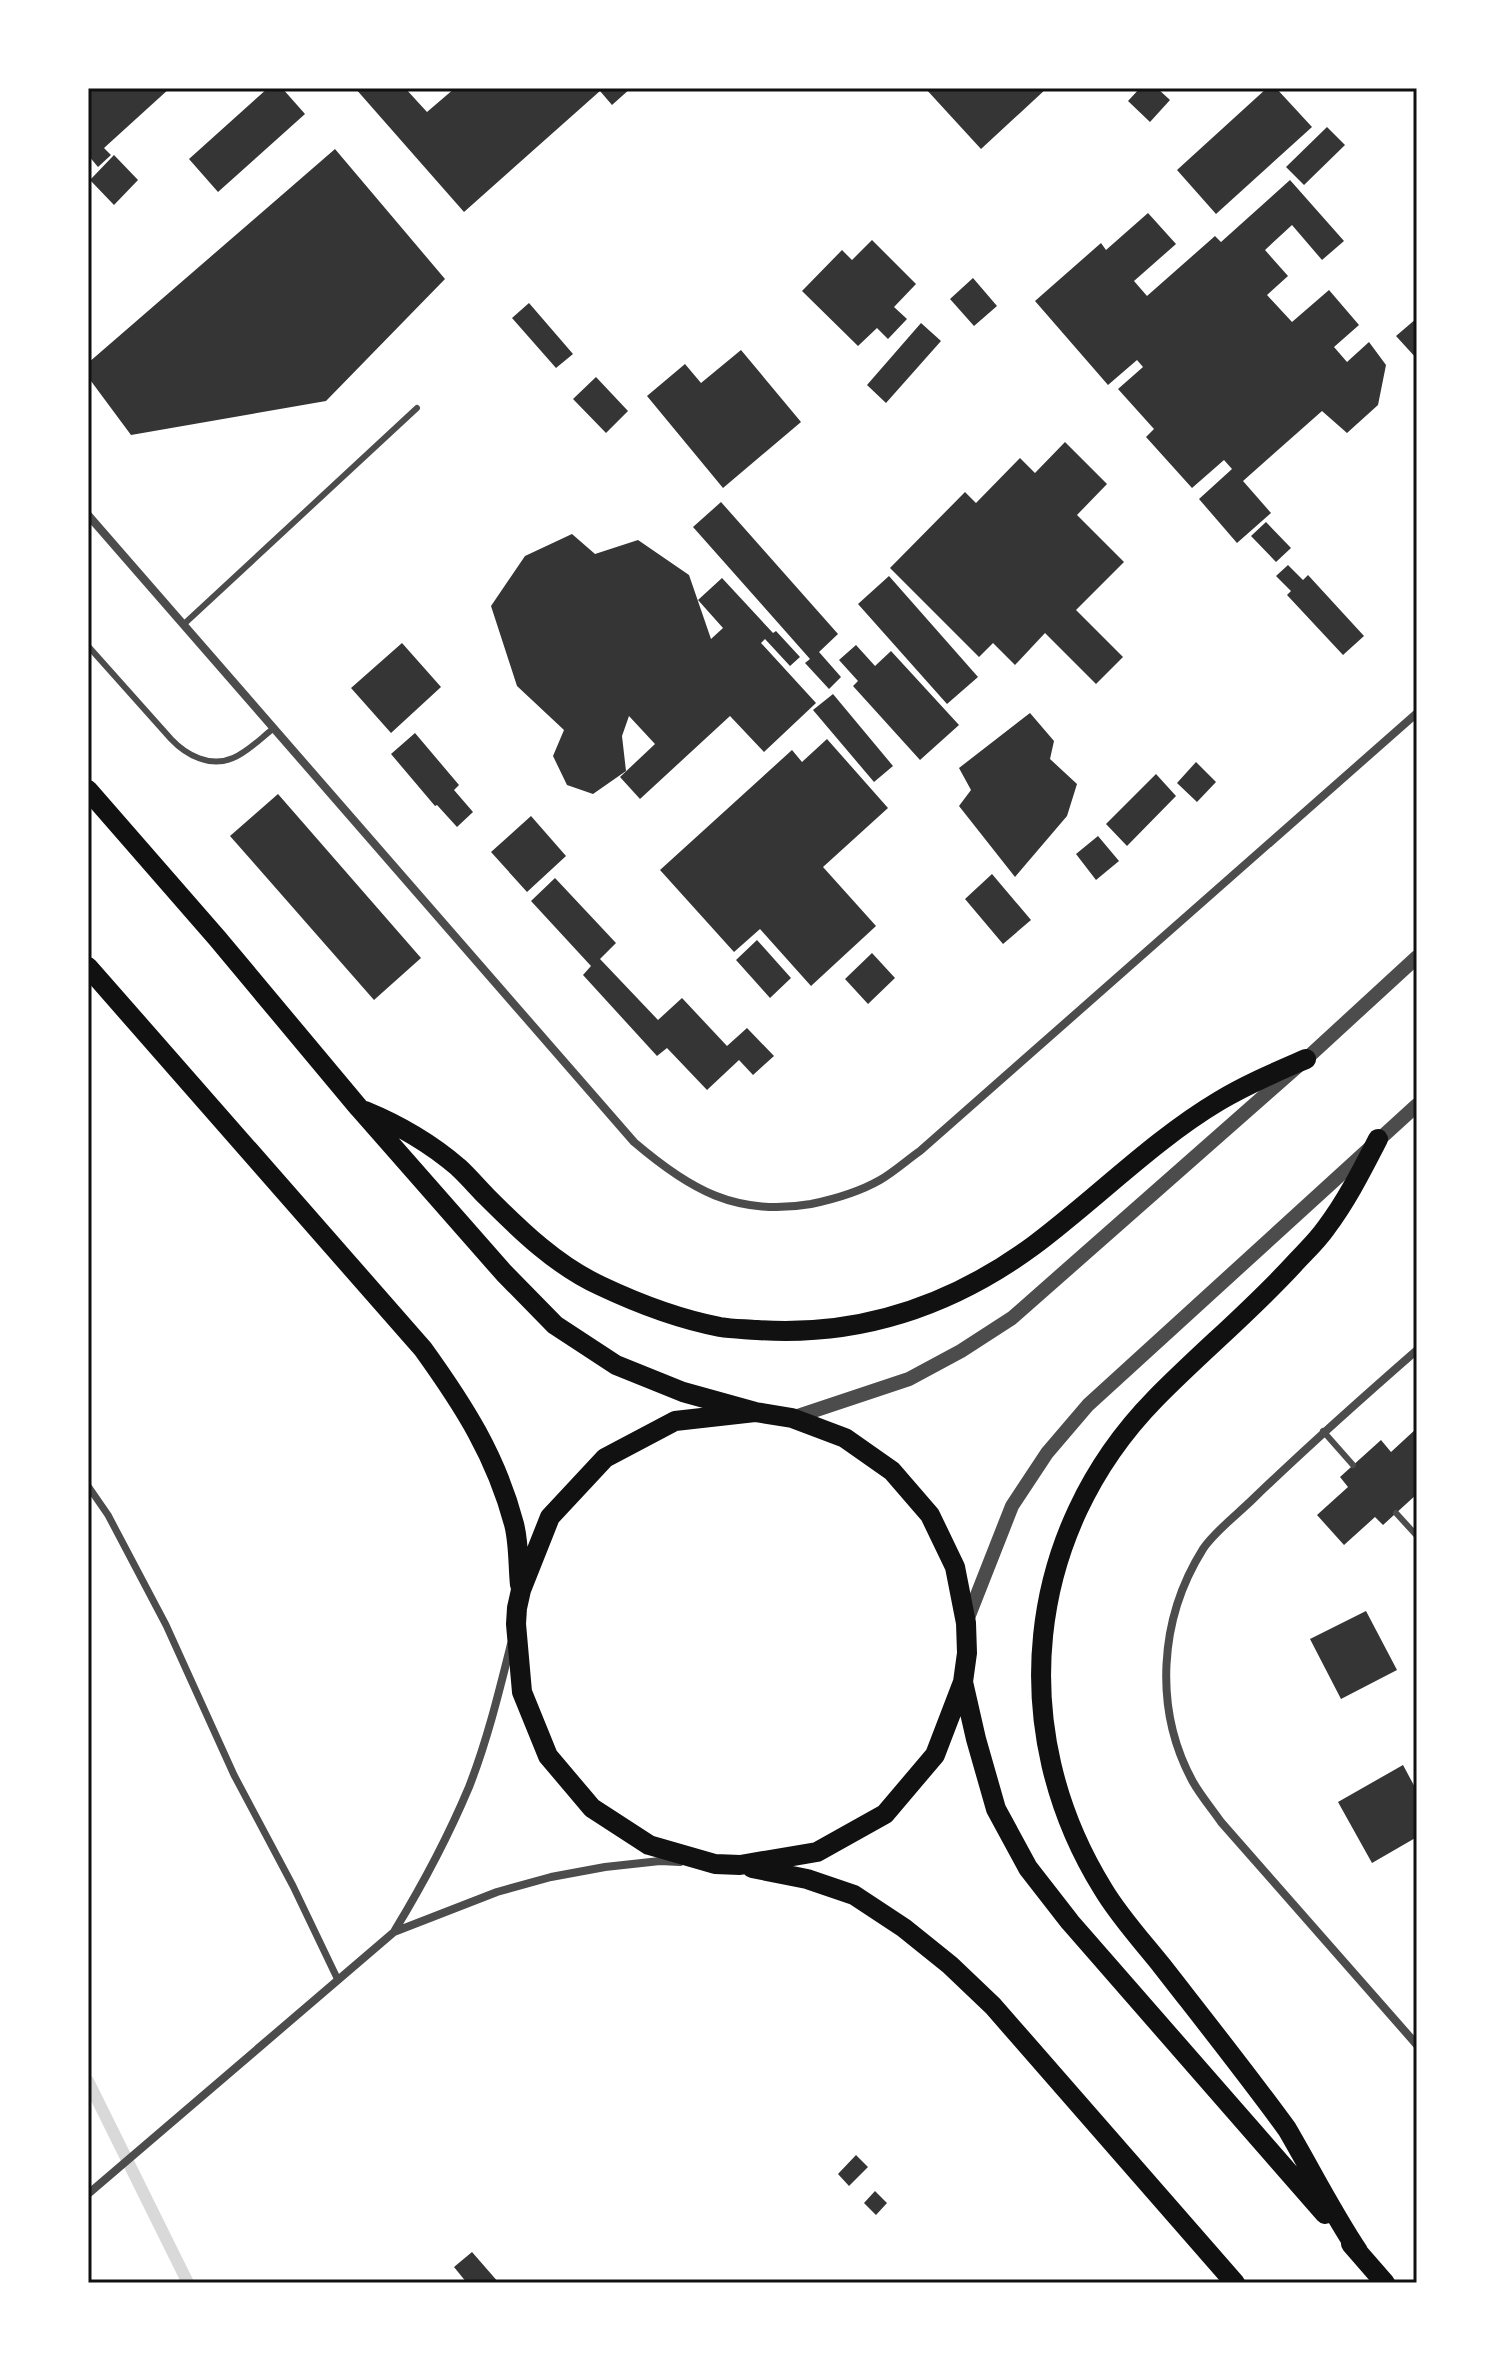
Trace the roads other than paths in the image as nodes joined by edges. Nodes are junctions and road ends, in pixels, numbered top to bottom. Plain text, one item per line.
1 (417, 408) dead end
2 (88, 515) edge
3 (183, 625) junction
4 (88, 646) edge
5 (1417, 713) edge
6 (274, 728) junction
7 (88, 790) edge
8 (1417, 957) edge
9 (88, 967) edge
10 (1306, 1059) junction
11 (1417, 1105) edge
12 (359, 1108) junction
13 (1378, 1139) junction
14 (1417, 1350) edge
15 (755, 1412) junction
16 (792, 1418) junction
17 (1323, 1431) junction
18 (1353, 1465) dead end
19 (88, 1486) edge
20 (1396, 1513) dead end
21 (1417, 1536) edge
22 (521, 1590) junction
23 (966, 1623) junction
24 (516, 1624) junction
25 (963, 1682) junction
26 (715, 1864) junction
27 (740, 1865) junction
28 (394, 1932) junction
29 (338, 1980) junction
30 (1417, 2045) edge
31 (88, 2194) edge
32 (1358, 2251) junction
33 (1235, 2283) edge
34 (1385, 2283) edge

1 - 3 lane
2 - 3 street
3 - 6 street
4 - 6 lane
5 - 6 street
7 - 12 main road
8 - 10 street
9 - 22 main road
10 - 12 main road
10 - 16 street
11 - 13 street
12 - 15 main road
13 - 23 street
13 - 32 main road
14 - 17 street
15 - 16 main road
15 - 22 main road
16 - 23 main road
17 - 18 lane
17 - 30 street
19 - 29 street
20 - 21 lane
22 - 24 main road
23 - 25 main road
24 - 26 main road
24 - 28 street
25 - 27 main road
25 - 32 main road
26 - 27 main road
26 - 28 street
27 - 33 main road
28 - 29 street
29 - 31 street
32 - 34 main road

